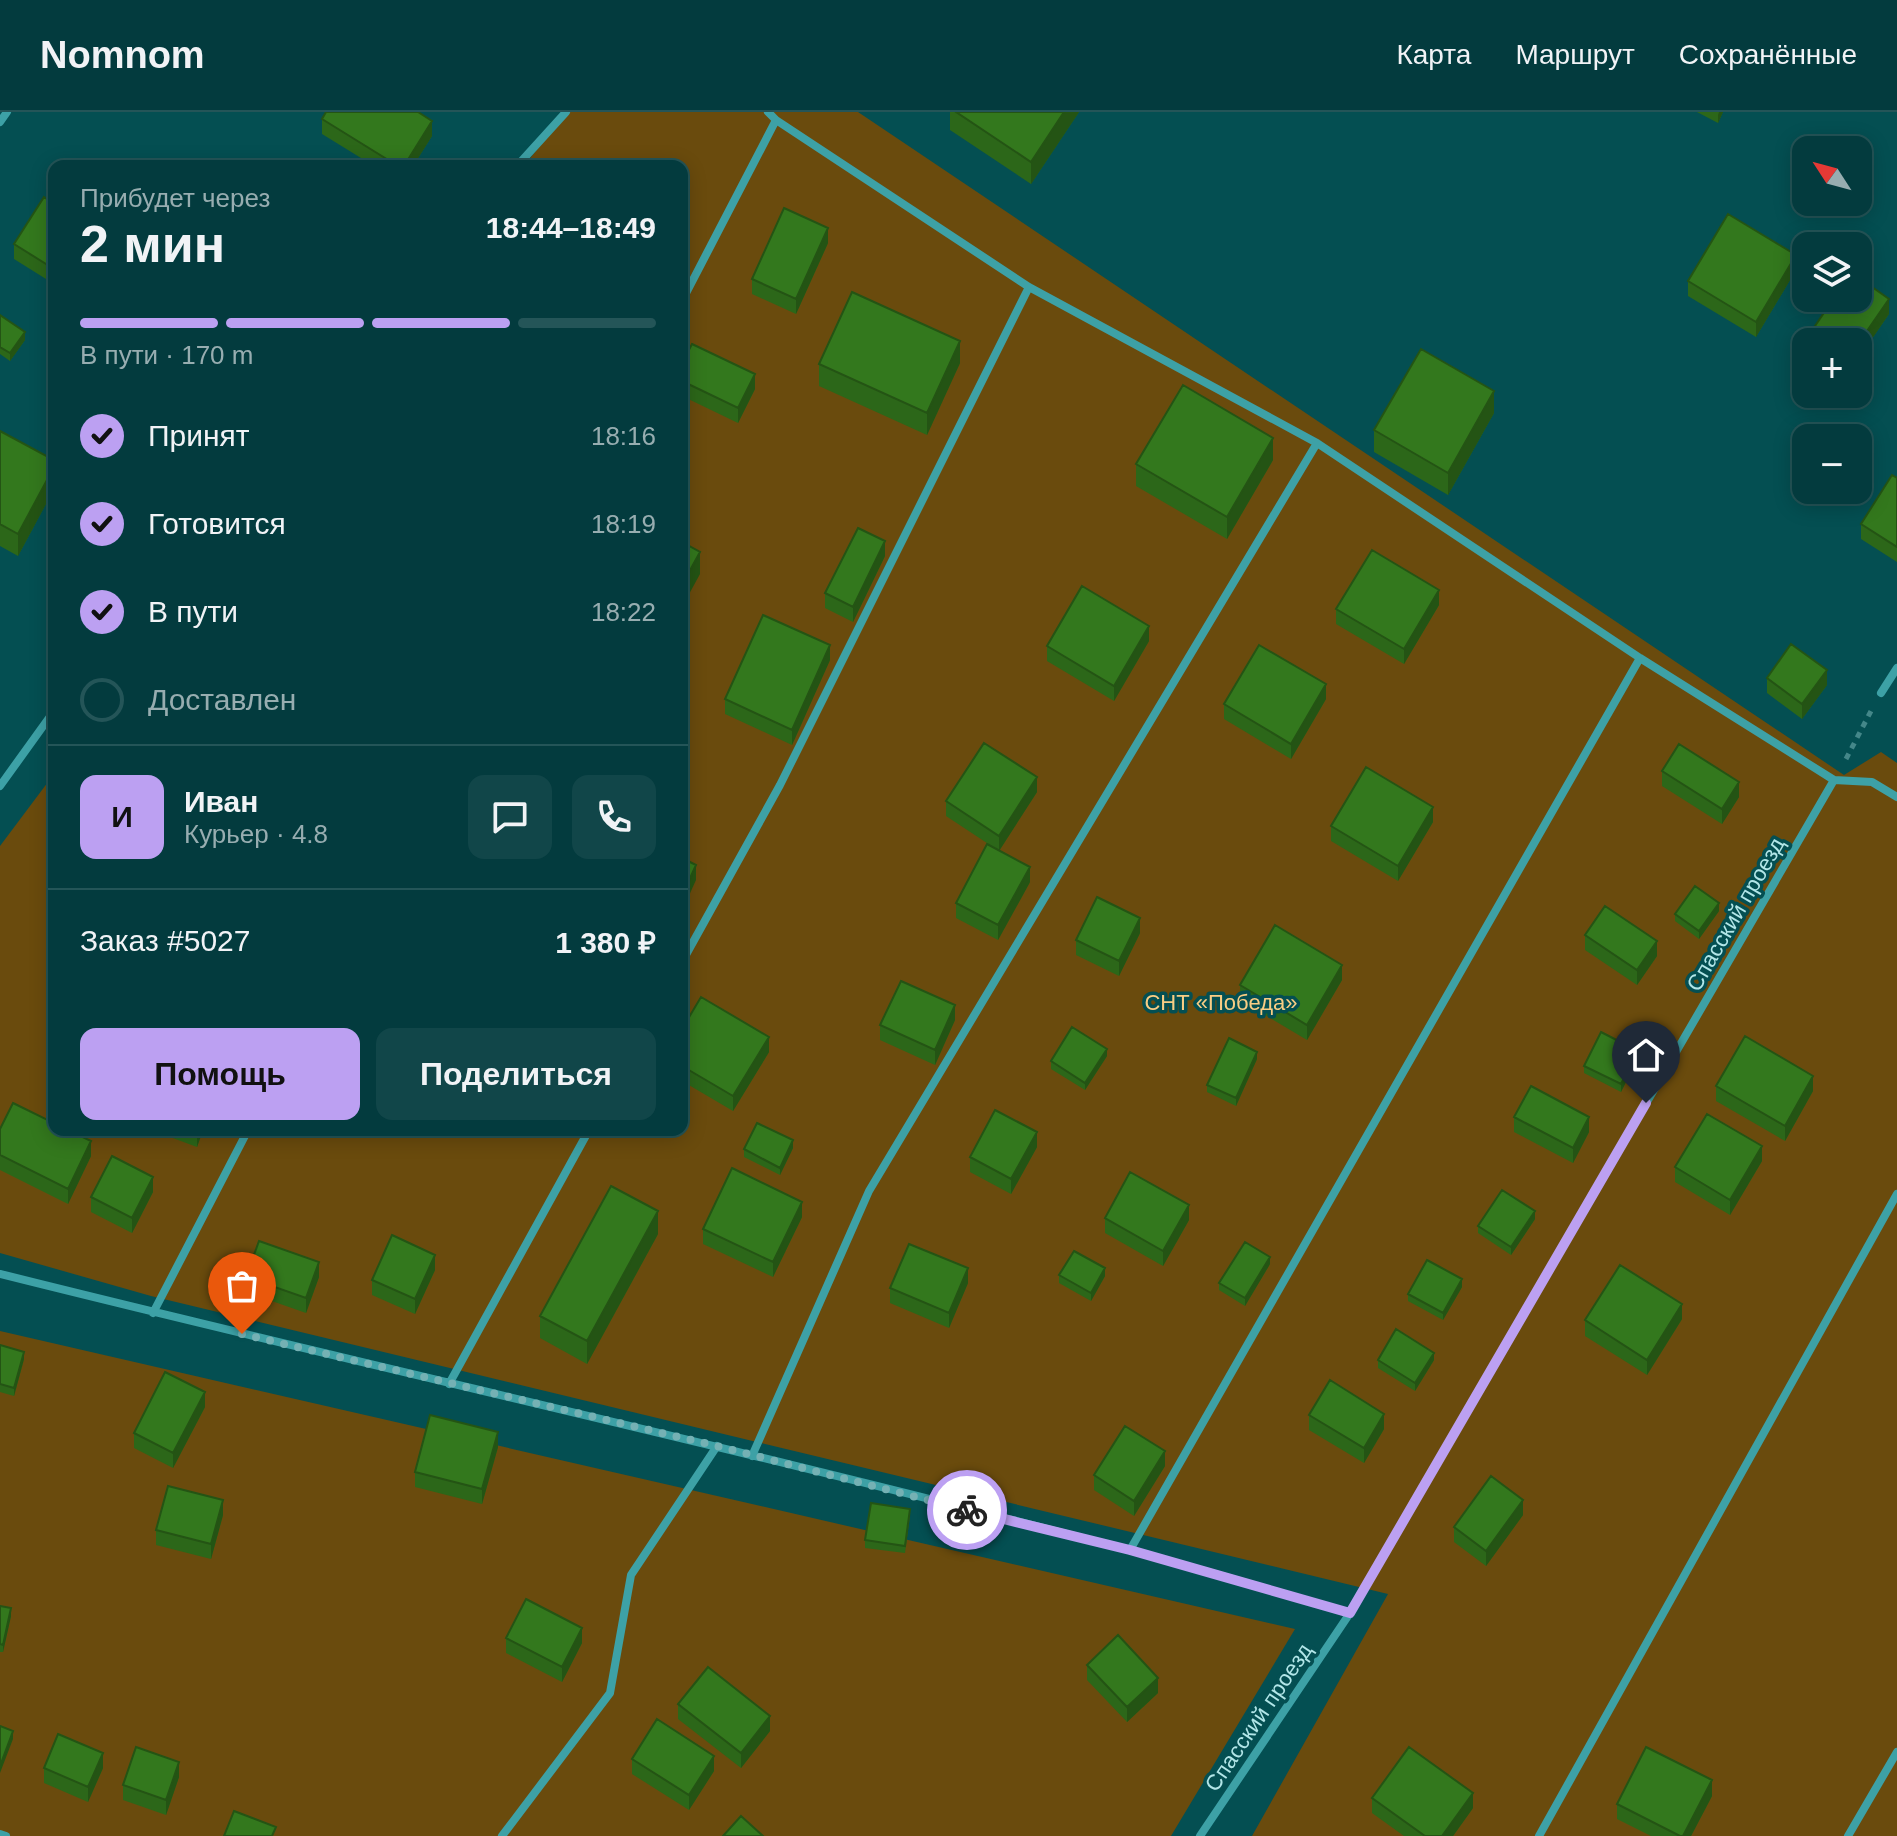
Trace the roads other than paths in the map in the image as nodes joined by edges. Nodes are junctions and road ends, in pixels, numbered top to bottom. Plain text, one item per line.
1 (7, 112) edge
2 (566, 112) edge
3 (768, 112) edge
4 (776, 120) junction
5 (0, 122) edge
6 (522, 160) edge
7 (1029, 287) junction
8 (688, 289) edge
9 (1317, 443) junction
10 (1640, 658) junction
11 (1897, 668) edge
12 (1881, 693) road end
13 (48, 719) edge
14 (1834, 780) junction
15 (0, 786) edge
16 (1897, 797) edge
17 (688, 951) edge
18 (245, 1136) edge
19 (586, 1136) edge
20 (1897, 1194) edge
21 (0, 1274) edge
22 (153, 1313) junction
23 (449, 1384) junction
24 (717, 1446) junction
25 (752, 1456) junction
26 (1130, 1550) junction
27 (1350, 1613) junction
28 (1897, 1752) edge
29 (0, 1834) edge
30 (6, 1836) edge
31 (502, 1836) edge
32 (1200, 1836) edge
33 (1539, 1836) edge
34 (1848, 1836) edge

1 - 5 street
2 - 6 street
3 - 4 street
4 - 7 street
4 - 8 street
7 - 9 street
7 - 17 street
9 - 10 street
9 - 25 street
10 - 14 street
10 - 26 street
11 - 12 street
13 - 15 street
14 - 16 street
14 - 27 street, Спасский проезд
18 - 22 street
19 - 23 street
20 - 33 street
21 - 22 street
22 - 23 street
23 - 24 street
24 - 25 street
24 - 31 street
25 - 26 street
26 - 27 street
27 - 32 street, Спасский проезд
28 - 34 street
29 - 30 street

